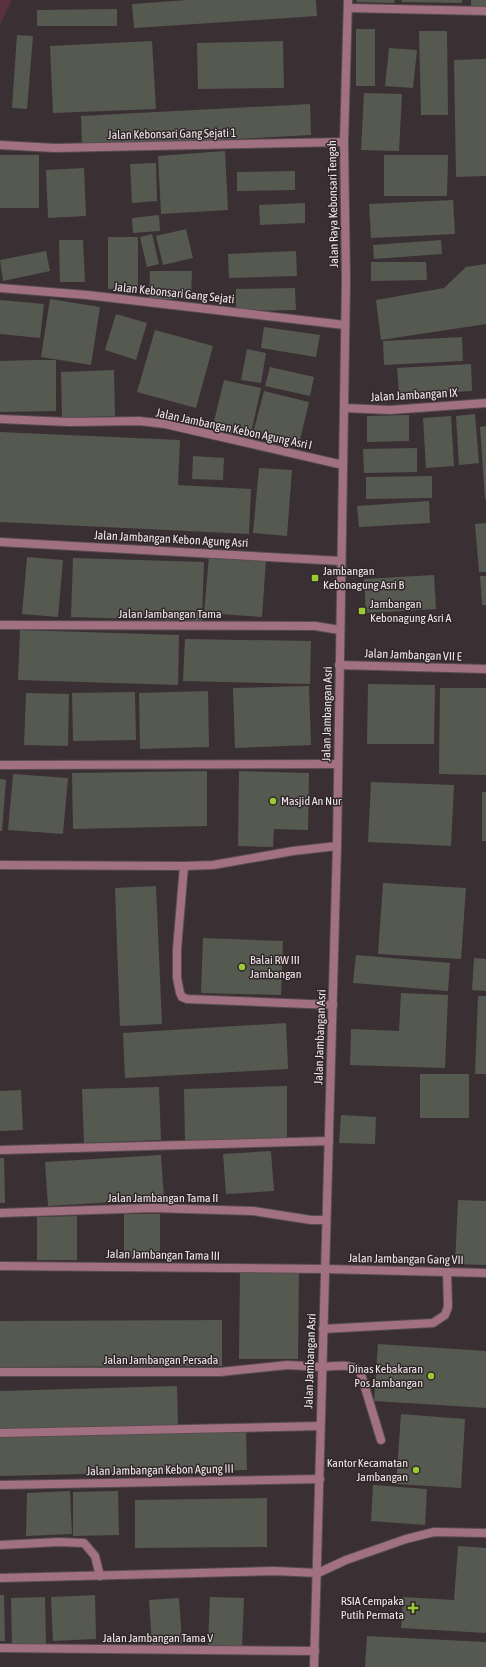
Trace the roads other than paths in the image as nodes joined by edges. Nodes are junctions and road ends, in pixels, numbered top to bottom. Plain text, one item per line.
1 (348, 4) edge
2 (486, 11) edge
3 (344, 142) junction
4 (0, 145) edge
5 (0, 288) edge
6 (345, 325) junction
7 (486, 403) edge
8 (344, 408) junction
9 (0, 418) edge
10 (343, 465) junction
11 (0, 542) edge
12 (341, 561) junction
13 (0, 625) edge
14 (340, 630) junction
15 (339, 665) junction
16 (486, 669) edge
17 (338, 764) junction
18 (0, 765) edge
19 (337, 846) junction
20 (0, 865) edge
21 (184, 866) junction
22 (333, 1005) junction
23 (329, 1141) junction
24 (0, 1150) edge
25 (0, 1213) edge
26 (326, 1220) junction
27 (0, 1266) edge
28 (325, 1269) junction
29 (446, 1272) junction
30 (486, 1273) edge
31 (323, 1329) junction
32 (322, 1368) junction
33 (0, 1372) edge
34 (320, 1426) junction
35 (0, 1433) edge
36 (381, 1440) dead end
37 (320, 1479) junction
38 (0, 1485) edge
39 (486, 1533) edge
40 (0, 1545) edge
41 (318, 1573) junction
42 (100, 1576) junction
43 (0, 1578) edge
44 (0, 1648) edge
45 (315, 1651) junction
46 (314, 1667) edge

1 - 2 street
1 - 3 street, Jalan Raya Kebonsari Tengah
3 - 4 street, Jalan Kebonsari Gang Sejati 1
3 - 6 street, Jalan Raya Kebonsari Tengah
5 - 6 street, Jalan Kebonsari Gang Sejati
6 - 8 street, Jalan Raya Kebonsari Tengah
7 - 8 street, Jalan Jambangan IX
8 - 10 street, Jalan Jambangan Asri
9 - 10 street, Jalan Jambangan Kebon Agung Asri I
10 - 12 street, Jalan Jambangan Asri
11 - 12 street, Jalan Jambangan Kebon Agung Asri
12 - 14 street, Jalan Jambangan Asri
13 - 14 street, Jalan Jambangan Tama
14 - 15 street, Jalan Jambangan Asri
15 - 16 street, Jalan Jambangan VII E
15 - 17 street, Jalan Jambangan Asri
17 - 18 street
17 - 19 street, Jalan Jambangan Asri
19 - 21 street
19 - 22 street, Jalan Jambangan Asri
20 - 21 street
21 - 22 street
22 - 23 street, Jalan Jambangan Asri
23 - 24 street
23 - 26 street, Jalan Jambangan Asri
25 - 26 street, Jalan Jambangan Tama II
26 - 28 street, Jalan Jambangan Asri
27 - 28 street, Jalan Jambangan Tama III
28 - 29 street, Jalan Jambangan Gang VII
28 - 31 street, Jalan Jambangan Asri
29 - 30 street, Jalan Jambangan Gang VII
29 - 31 street
31 - 32 street, Jalan Jambangan Asri
32 - 33 street, Jalan Jambangan Persada
32 - 34 street, Jalan Jambangan Asri
32 - 36 street, Jalan Jambangan Persada
34 - 35 street
34 - 37 street, Jalan Jambangan Asri
37 - 38 street, Jalan Jambangan Kebon Agung III
37 - 41 street, Jalan Jambangan Asri
39 - 41 street
40 - 42 street
41 - 42 street
41 - 45 street, Jalan Jambangan Asri
42 - 43 street
44 - 45 street, Jalan Jambangan Tama V
45 - 46 street, Jalan Jambangan Asri

